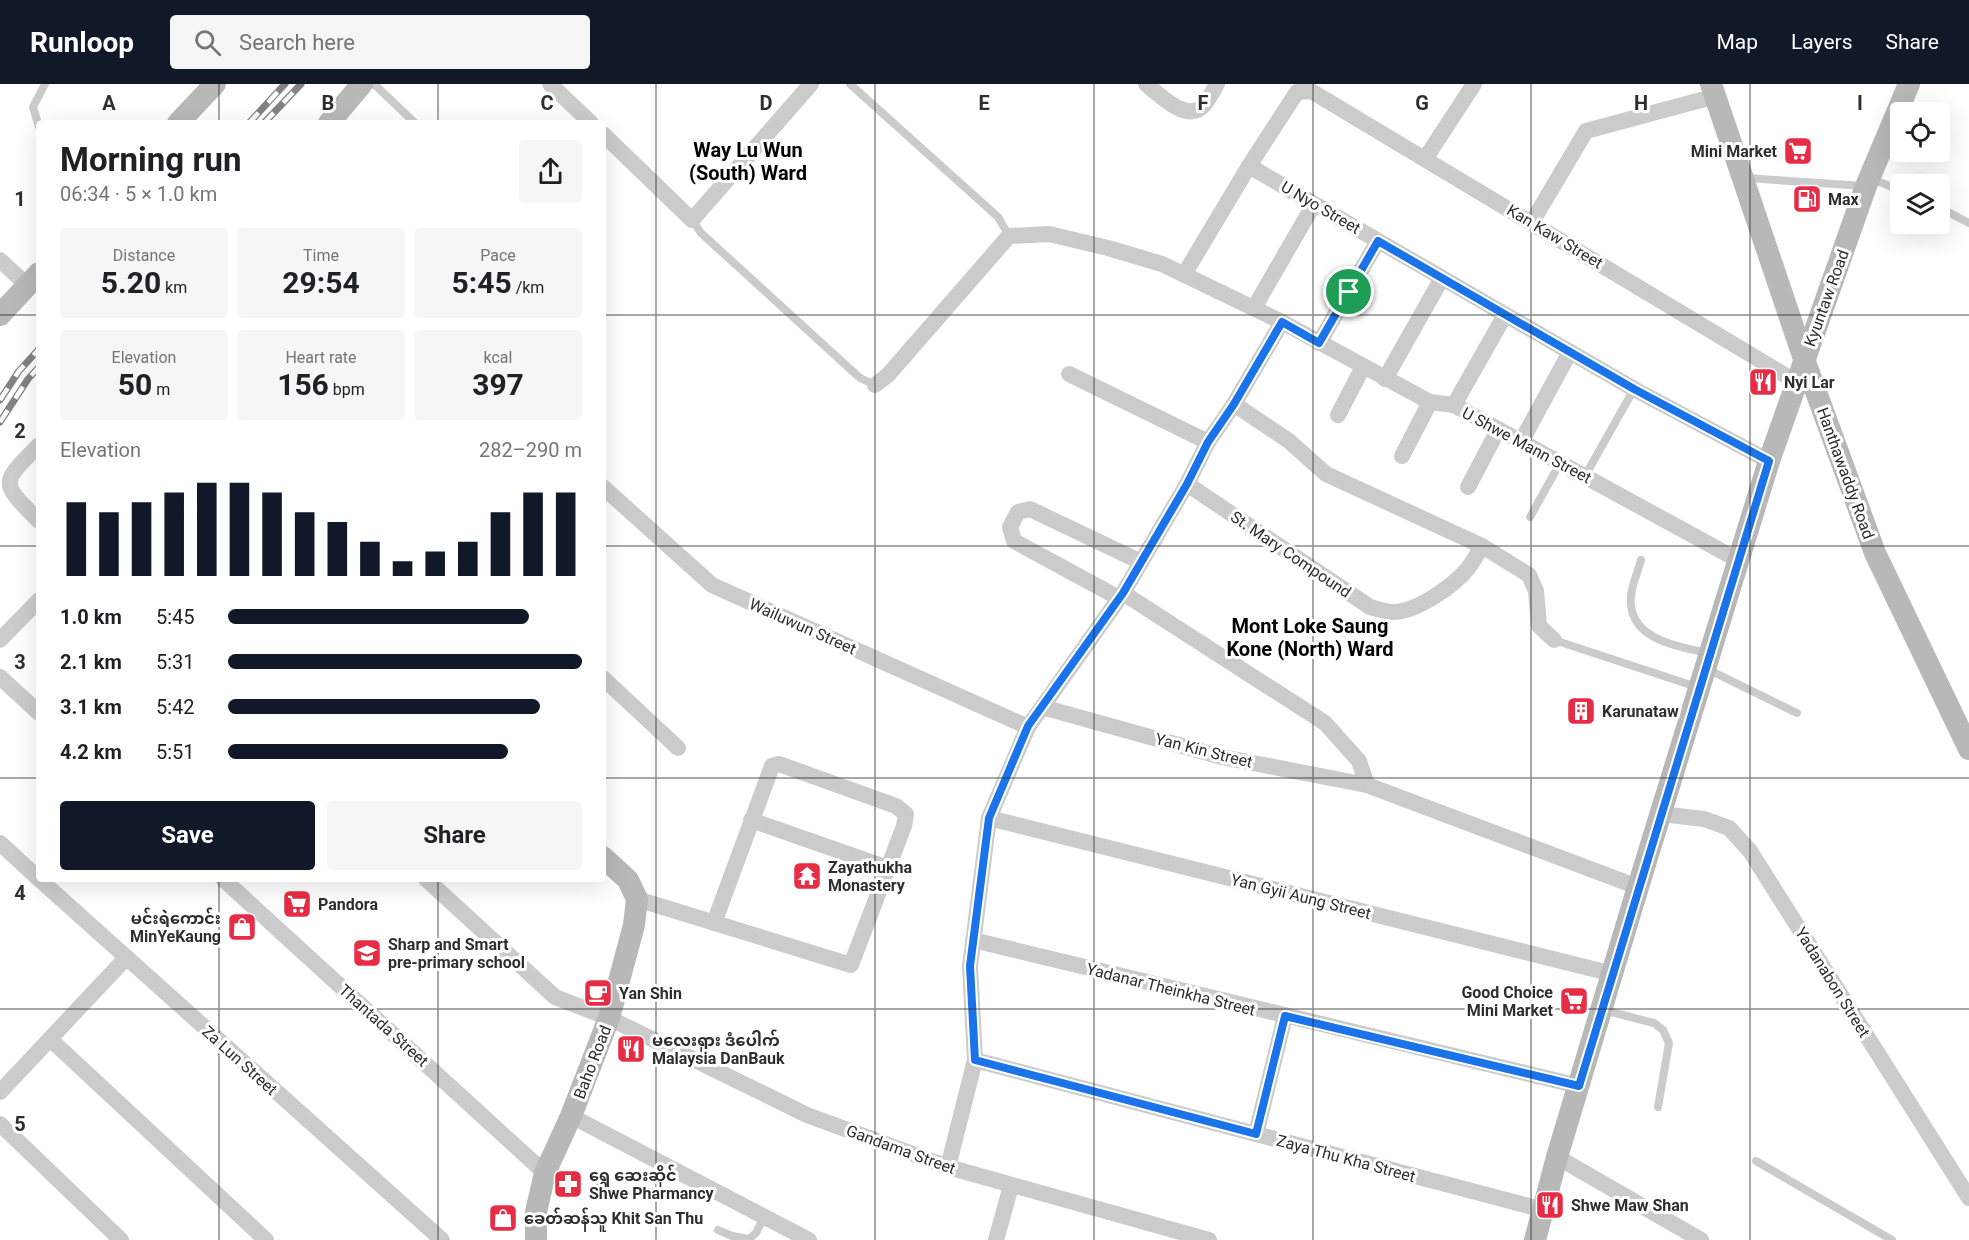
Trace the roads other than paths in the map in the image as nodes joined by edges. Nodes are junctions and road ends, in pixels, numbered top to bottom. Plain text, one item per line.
1 (45, 84) edge
2 (214, 84) edge
3 (362, 84) edge
4 (374, 84) edge
5 (550, 84) edge
6 (811, 84) edge
7 (850, 84) edge
8 (1146, 84) edge
9 (1217, 84) edge
10 (1474, 84) edge
11 (1909, 84) edge
12 (1314, 88) edge
13 (1713, 90) edge
14 (37, 120) edge
15 (181, 120) edge
16 (332, 120) edge
17 (412, 120) edge
18 (588, 120) edge
19 (606, 137) edge
20 (1425, 159) junction
21 (1248, 166) junction
22 (1742, 178) junction
23 (1867, 182) junction
24 (1890, 188) edge
25 (1314, 204) junction
26 (1950, 213) edge
27 (692, 220) junction
28 (1532, 222) junction
29 (1969, 223) edge
30 (1009, 236) junction
31 (1378, 241) junction
32 (0, 260) edge
33 (1185, 273) junction
34 (1442, 278) junction
35 (33, 280) edge
36 (1254, 308) junction
37 (0, 315) edge
38 (1505, 315) junction
39 (1282, 322) junction
40 (1319, 343) junction
41 (1570, 352) junction
42 (1804, 358) junction
43 (1363, 367) junction
44 (1069, 374) dead end
45 (1385, 378) junction
46 (1798, 383) junction
47 (875, 385) joint
48 (1634, 389) junction
49 (1430, 402) junction
50 (1234, 404) junction
51 (1454, 405) junction
52 (1338, 415) dead end
53 (1498, 430) junction
54 (1208, 442) junction
55 (1521, 442) junction
56 (36, 448) edge
57 (1402, 456) dead end
58 (1769, 461) junction
59 (1560, 463) junction
60 (1585, 476) junction
61 (1187, 484) junction
62 (1468, 487) dead end
63 (606, 490) edge
64 (1530, 517) dead end
65 (36, 518) edge
66 (1482, 546) junction
67 (1641, 560) dead end
68 (1738, 560) junction
69 (1141, 562) junction
70 (1121, 596) junction
71 (36, 603) edge
72 (0, 640) edge
73 (1554, 640) joint
74 (1706, 670) junction
75 (0, 677) edge
76 (606, 681) edge
77 (1042, 707) junction
78 (36, 709) edge
79 (1797, 713) dead end
80 (1028, 726) junction
81 (678, 748) dead end
82 (1969, 749) edge
83 (1367, 785) junction
84 (1661, 814) junction
85 (989, 818) junction
86 (751, 820) junction
87 (0, 843) edge
88 (606, 859) edge
89 (888, 868) junction
90 (36, 876) edge
91 (42, 882) edge
92 (226, 882) edge
93 (429, 882) edge
94 (1638, 887) junction
95 (637, 899) junction
96 (714, 923) junction
97 (974, 940) junction
98 (126, 958) junction
99 (1613, 974) junction
100 (1602, 1010) junction
101 (1285, 1016) junction
102 (609, 1018) junction
103 (50, 1039) junction
104 (975, 1060) junction
105 (1579, 1086) junction
106 (0, 1092) edge
107 (1658, 1107) dead end
108 (571, 1116) junction
109 (0, 1124) edge
110 (1256, 1134) junction
111 (1557, 1157) junction
112 (1756, 1161) dead end
113 (948, 1167) junction
114 (545, 1173) junction
115 (1011, 1186) junction
116 (1969, 1198) edge
117 (1544, 1210) junction
118 (764, 1217) junction
119 (718, 1230) dead end
120 (121, 1240) edge
121 (266, 1240) edge
122 (442, 1240) edge
123 (536, 1240) edge
124 (809, 1240) edge
125 (996, 1240) edge
126 (1209, 1240) edge
127 (1535, 1240) edge
128 (1701, 1240) edge
129 (1892, 1240) edge

1 - 14 lane
2 - 15 main road
3 - 16 main road
4 - 17 lane
5 - 18 street
6 - 27 street
7 - 30 lane
8 - 9 street
10 - 20 street
11 - 23 main road, Kyuntaw Road
12 - 20 street, Kan Kaw Street
12 - 21 street
13 - 22 main road, Hanthawaddy Road
13 - 28 street
19 - 27 street
20 - 28 street, Kan Kaw Street
21 - 25 street, U Nyo Street
21 - 33 street
22 - 23 lane
22 - 42 main road, Hanthawaddy Road
23 - 24 lane
23 - 42 main road, Kyuntaw Road
25 - 31 street, U Nyo Street
25 - 36 street
26 - 29 lane
27 - 47 lane
28 - 46 street, Kan Kaw Street
30 - 33 street, U Shwe Mann Street
30 - 47 street
31 - 34 street, U Nyo Street
31 - 40 street
32 - 35 street
33 - 36 street, U Shwe Mann Street
34 - 38 street, U Nyo Street
34 - 45 street
35 - 37 main road
36 - 39 street, U Shwe Mann Street
38 - 41 street, U Nyo Street
38 - 51 street
39 - 40 street, U Shwe Mann Street
39 - 50 street
40 - 43 street, U Shwe Mann Street
41 - 48 street, U Nyo Street
41 - 55 street
42 - 46 main road, Kyuntaw Road
42 - 82 main road, Hanthawaddy Road
43 - 45 street, U Shwe Mann Street
43 - 52 street
44 - 54 street
45 - 49 street, U Shwe Mann Street
46 - 58 main road, Kyuntaw Road
48 - 58 street, U Nyo Street
48 - 60 lane
49 - 51 street, U Shwe Mann Street
49 - 57 street
50 - 54 street
50 - 66 street
51 - 53 street, U Shwe Mann Street
53 - 55 street, U Shwe Mann Street
53 - 62 street
54 - 61 street
55 - 59 street, U Shwe Mann Street
56 - 65 street
58 - 68 main road, Kyuntaw Road
59 - 60 street, U Shwe Mann Street
59 - 64 lane
60 - 68 street, U Shwe Mann Street
61 - 66 street, St. Mary Compound
61 - 69 street
63 - 80 street, Wailuwun Street
66 - 73 street
67 - 74 lane
68 - 74 main road, Kyuntaw Road
69 - 70 street
69 - 70 street
70 - 77 street
70 - 83 street
71 - 72 street
73 - 74 lane
74 - 79 lane
74 - 84 main road, Kyuntaw Road
75 - 78 street
76 - 81 street
77 - 80 street
77 - 83 street, Yan Kin Street
80 - 85 street
83 - 94 street, Yan Kin Street
84 - 94 main road, Kyuntaw Road
84 - 116 street, Yadanabon Street
85 - 97 street
85 - 99 street, Yan Gyii Aung Street
86 - 89 street
86 - 89 street
86 - 96 street
87 - 90 street, Za Lun Street
88 - 95 main road
89 - 96 street
91 - 98 street, Za Lun Street
92 - 114 street, Thantada Street
93 - 102 street, Gandama Street
94 - 99 main road, Kyuntaw Road
95 - 96 street
95 - 102 main road, Baho Road
97 - 101 street, Yadanar Theinkha Street
97 - 104 street
98 - 103 street
98 - 122 street, Za Lun Street
99 - 100 main road, Kyuntaw Road
100 - 105 main road, Kyuntaw Road
100 - 107 lane
101 - 105 street, Yadanar Theinkha Street
101 - 110 street
102 - 108 main road, Baho Road
102 - 113 street, Gandama Street
103 - 106 street
103 - 121 street
104 - 110 street, Zaya Thu Kha Street
104 - 113 street
105 - 111 main road, Kyuntaw Road
108 - 114 main road, Baho Road
108 - 118 street
109 - 120 street
110 - 117 street, Zaya Thu Kha Street
111 - 117 main road, Kyuntaw Road
111 - 128 street
112 - 129 lane
113 - 115 street, Gandama Street
114 - 123 main road, Baho Road
115 - 125 street
115 - 126 street, Gandama Street
117 - 127 main road, Kyuntaw Road
118 - 119 lane
118 - 124 street

